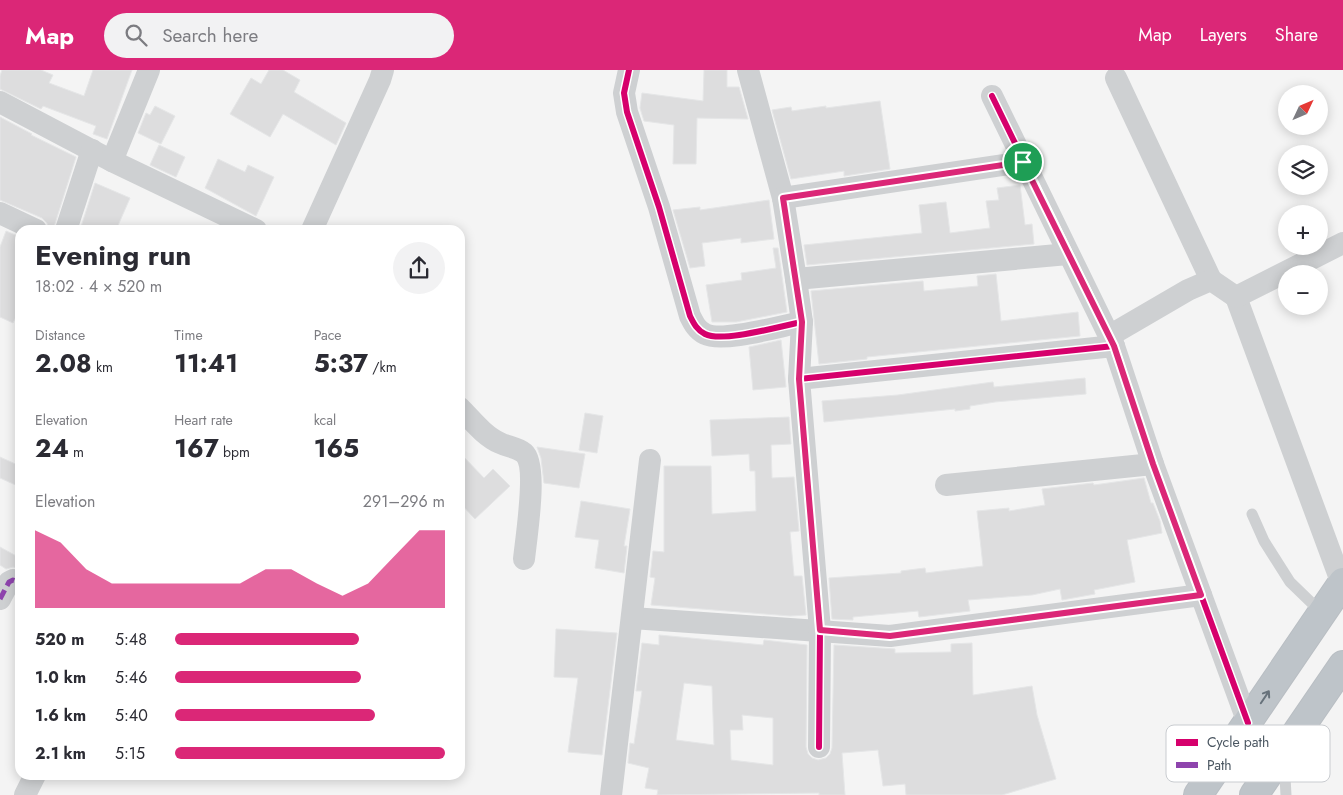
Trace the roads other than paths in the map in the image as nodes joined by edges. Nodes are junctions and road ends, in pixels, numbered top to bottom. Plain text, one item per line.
1 (150, 70) edge
2 (383, 70) edge
3 (629, 70) edge
4 (748, 70) edge
5 (1116, 78) dead end
6 (992, 96) dead end
7 (0, 102) edge
8 (92, 150) junction
9 (112, 161) junction
10 (1023, 162) junction
11 (783, 198) junction
12 (0, 213) edge
13 (25, 225) edge
14 (68, 225) edge
15 (246, 225) edge
16 (314, 225) edge
17 (1343, 243) edge
18 (1068, 254) junction
19 (796, 279) junction
20 (1211, 280) junction
21 (1236, 297) junction
22 (802, 322) junction
23 (1112, 341) junction
24 (799, 379) junction
25 (465, 413) edge
26 (650, 460) dead end
27 (1153, 464) junction
28 (946, 485) dead end
29 (1252, 514) dead end
30 (524, 559) dead end
31 (15, 581) edge
32 (1342, 583) edge
33 (1201, 595) junction
34 (0, 599) edge
35 (1322, 614) junction
36 (632, 618) junction
37 (820, 630) junction
38 (1343, 665) edge
39 (1248, 723) joint
40 (1302, 725) edge
41 (819, 747) dead end
42 (33, 780) edge
43 (1207, 782) edge
44 (1263, 782) edge
45 (1285, 782) edge
46 (26, 795) edge
47 (611, 795) edge
48 (1198, 795) edge
49 (1254, 795) edge
50 (1286, 795) edge

1 - 9 street
2 - 16 street
3 - 22 street
4 - 11 street
5 - 20 street
6 - 10 street
7 - 8 street
8 - 9 street
8 - 14 street
9 - 15 street
10 - 11 street
10 - 18 street
11 - 19 street
12 - 13 street
17 - 21 street
18 - 19 street
18 - 23 street
19 - 22 street
20 - 21 street
20 - 23 street
21 - 32 street
22 - 24 street
23 - 24 street
23 - 27 street
24 - 37 street
25 - 30 street
26 - 36 street
27 - 28 street
27 - 33 street
29 - 35 lane
31 - 34 street
32 - 35 highway
33 - 37 street
33 - 39 street
39 -> 35 highway
36 - 37 street
36 - 47 street
37 - 41 street
38 - 40 highway
42 - 46 street
43 - 48 highway
44 - 49 highway
45 - 50 lane

